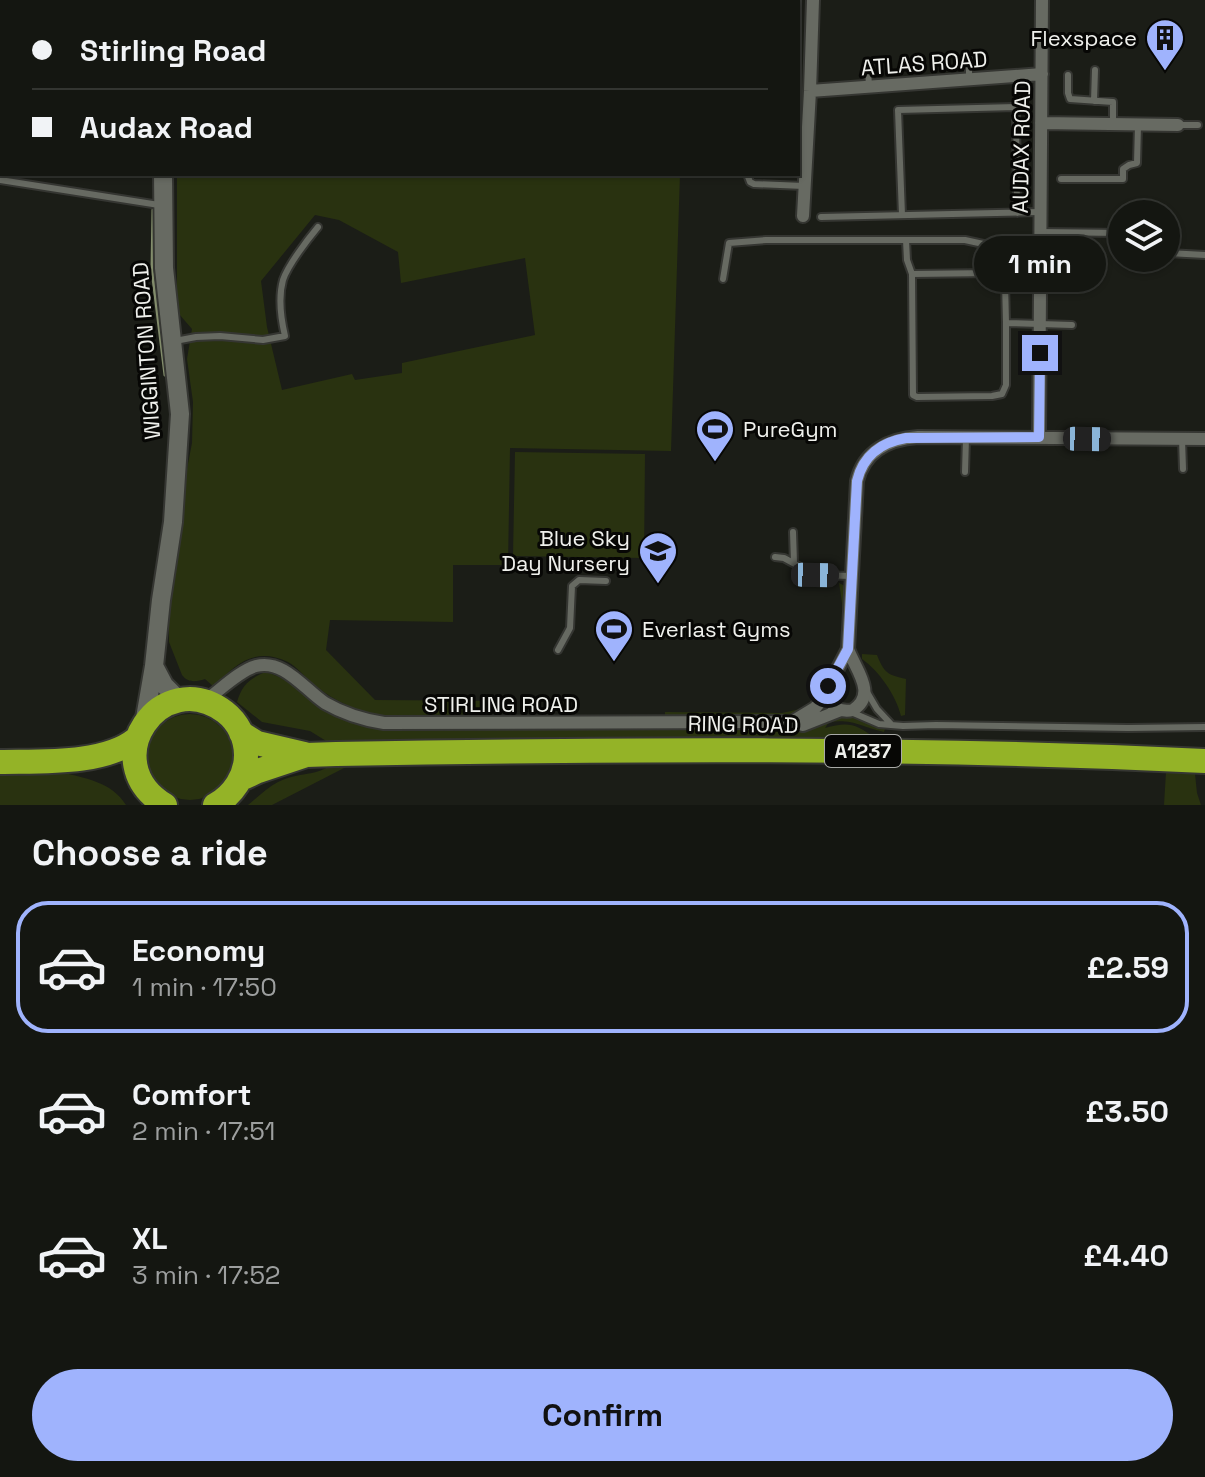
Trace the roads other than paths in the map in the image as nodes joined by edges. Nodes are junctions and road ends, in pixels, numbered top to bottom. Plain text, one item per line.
1 (811, 0) edge
2 (1042, 0) edge
3 (969, 58) dead end
4 (868, 68) dead end
5 (1095, 70) dead end
6 (1042, 74) junction
7 (1068, 75) dead end
8 (969, 79) junction
9 (869, 87) junction
10 (810, 91) junction
11 (1094, 101) junction
12 (1041, 123) junction
13 (1113, 124) junction
14 (1138, 125) junction
15 (1178, 125) joint
16 (1198, 125) dead end
17 (163, 176) edge
18 (748, 176) edge
19 (1061, 179) dead end
20 (0, 180) edge
21 (804, 186) junction
22 (163, 205) junction
23 (1040, 212) junction
24 (1017, 213) junction
25 (902, 215) junction
26 (803, 216) dead end
27 (821, 217) dead end
28 (318, 227) dead end
29 (1040, 232) junction
30 (1108, 233) edge
31 (906, 240) junction
32 (1040, 254) junction
33 (1180, 254) edge
34 (1205, 255) edge
35 (912, 274) junction
36 (723, 279) dead end
37 (1006, 323) junction
38 (1040, 324) junction
39 (1072, 325) dead end
40 (172, 341) junction
41 (1039, 437) junction
42 (966, 438) junction
43 (1182, 439) junction
44 (1205, 439) edge
45 (1183, 469) dead end
46 (965, 472) dead end
47 (793, 532) dead end
48 (775, 557) dead end
49 (794, 563) junction
50 (852, 576) junction
51 (606, 581) dead end
52 (848, 649) junction
53 (558, 650) dead end
54 (154, 666) junction
55 (834, 677) junction
56 (232, 681) junction
57 (863, 684) junction
58 (827, 691) junction
59 (191, 701) junction
60 (845, 711) junction
61 (792, 722) junction
62 (235, 724) junction
63 (891, 724) junction
64 (1205, 727) edge
65 (140, 731) junction
66 (306, 755) junction
67 (74, 760) junction
68 (1205, 761) edge
69 (0, 762) edge
70 (241, 779) junction
71 (152, 797) edge
72 (215, 805) edge

1 - 10 street
2 - 6 street, AUDAX ROAD
3 - 8 lane
4 - 9 lane
5 - 11 lane
6 - 8 street, ATLAS ROAD
6 - 12 street, AUDAX ROAD
7 - 11 lane
8 - 9 street, ATLAS ROAD
9 - 10 street, ATLAS ROAD
10 - 21 street
11 - 13 lane
12 - 13 street
12 - 23 street, AUDAX ROAD
13 - 14 street
14 - 15 street
14 - 19 lane
15 - 16 lane
17 - 22 main road, WIGGINTON ROAD
18 - 21 lane
20 - 22 lane
21 - 26 street
22 - 40 main road, WIGGINTON ROAD
23 - 24 lane
23 - 29 street, AUDAX ROAD
24 - 25 lane
24 - 25 lane
25 - 27 lane
28 - 40 lane
29 - 30 lane
29 - 32 street, AUDAX ROAD
31 - 32 lane
31 - 35 lane
31 - 36 lane
32 - 38 street, AUDAX ROAD
33 - 34 lane
35 - 37 lane
35 - 37 lane
37 - 38 lane
38 - 39 lane
38 - 41 street, AUDAX ROAD
40 - 54 main road, WIGGINTON ROAD
41 - 42 street
41 - 43 street
42 - 46 lane
42 - 50 street
43 - 44 street
43 - 45 lane
47 - 49 lane
48 - 49 lane
49 - 50 lane
50 - 52 street
51 - 53 lane
52 - 55 street
52 - 57 street
54 - 59 main road
54 - 65 main road, WIGGINTON ROAD
55 - 57 street
55 - 58 street
56 - 59 street, STIRLING ROAD
56 - 61 street, STIRLING ROAD
56 - 62 street
57 - 60 street
57 - 63 lane
58 - 60 street
58 - 61 street
59 - 62 highway
59 - 65 highway
60 - 61 street, STIRLING ROAD
60 - 63 lane
62 - 66 highway, A1237
62 - 70 highway
63 - 64 lane
65 - 67 highway
65 - 71 highway
66 - 68 highway, RING ROAD / A1237
66 - 70 highway, A1237
67 - 69 highway
67 - 71 highway
70 - 72 highway

